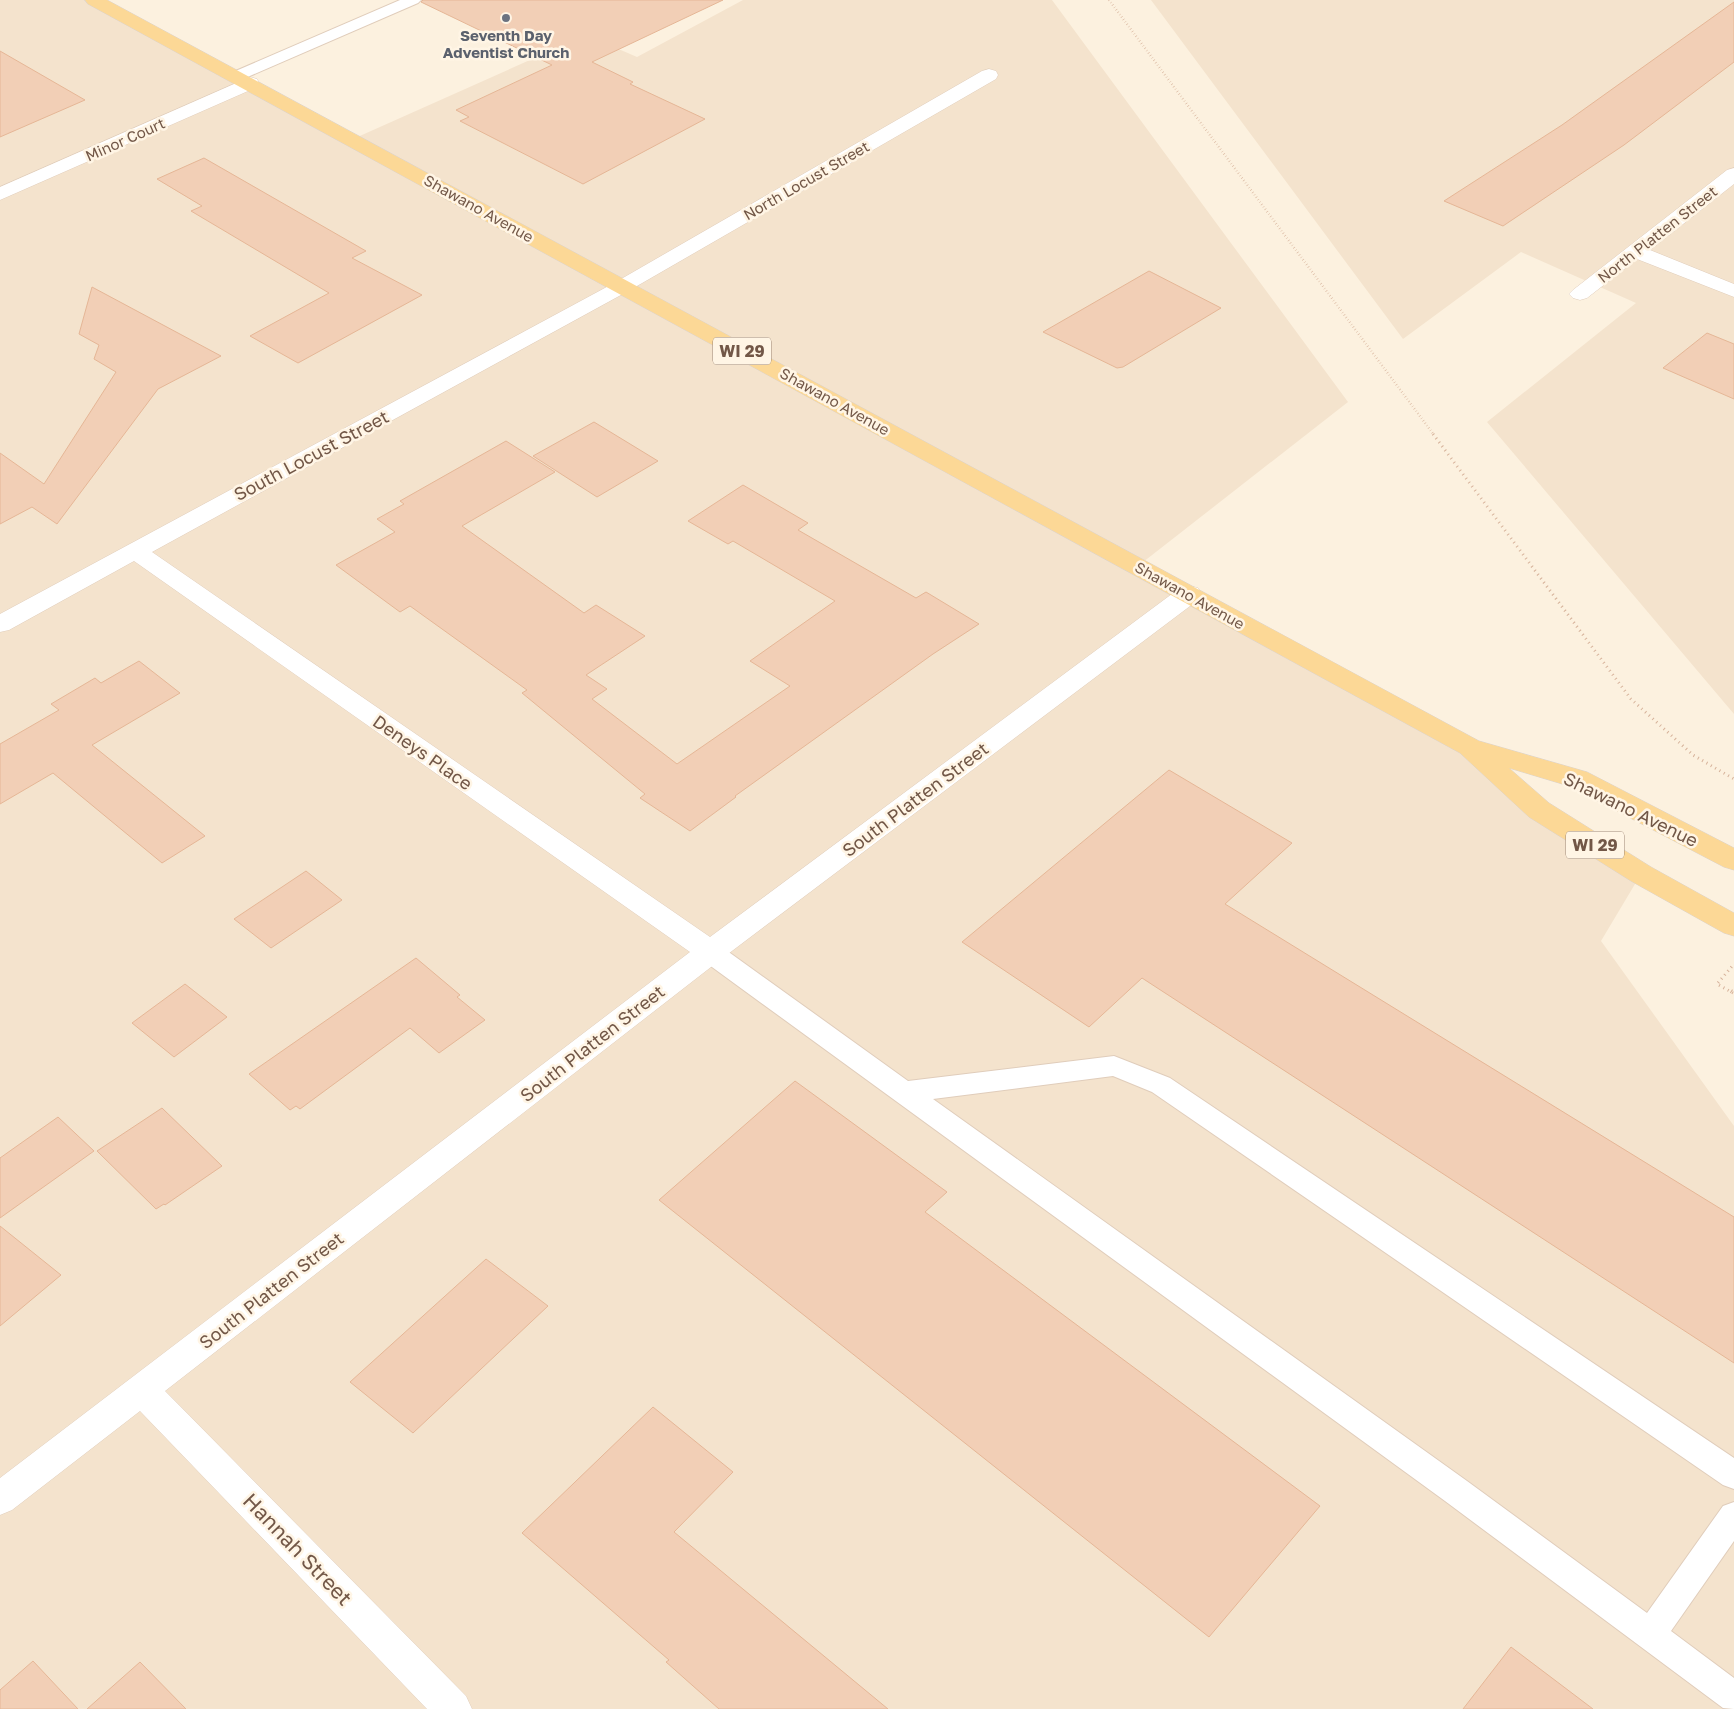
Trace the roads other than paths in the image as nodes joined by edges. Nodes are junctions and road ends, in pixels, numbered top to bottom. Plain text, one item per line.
1 (94, 0) edge
2 (413, 0) edge
3 (989, 75) dead end
4 (243, 80) junction
5 (1734, 174) edge
6 (0, 194) edge
7 (1635, 251) junction
8 (623, 286) junction
9 (1734, 291) edge
10 (1580, 294) dead end
11 (135, 550) junction
12 (1189, 594) junction
13 (0, 624) edge
14 (1469, 747) junction
15 (1734, 860) edge
16 (1734, 926) edge
17 (710, 952) junction
18 (904, 1092) junction
19 (142, 1390) junction
20 (1734, 1475) edge
21 (0, 1499) edge
22 (1734, 1516) edge
23 (1650, 1635) junction
24 (1734, 1697) edge
25 (453, 1709) edge

1 - 4 main road, Shawano Avenue / WI 29
2 - 4 lane
3 - 8 street, North Locust Street
4 - 6 street, Minor Court
4 - 8 main road, Shawano Avenue / WI 29
5 - 7 street, North Platten Street
7 - 9 street
7 - 10 street, North Platten Street
8 - 11 street, South Locust Street
8 - 12 main road, Shawano Avenue / WI 29
11 - 13 street, South Locust Street
11 - 17 street, Deneys Place
12 - 14 main road, Shawano Avenue / WI 29
12 - 17 street, South Platten Street
14 - 15 main road, Shawano Avenue / WI 29
14 - 16 main road, Shawano Avenue / WI 29
17 - 18 lane
17 - 19 street, South Platten Street
18 - 20 lane
18 - 23 lane
19 - 21 street, South Platten Street
19 - 25 street, Hannah Street
22 - 23 lane
23 - 24 lane

